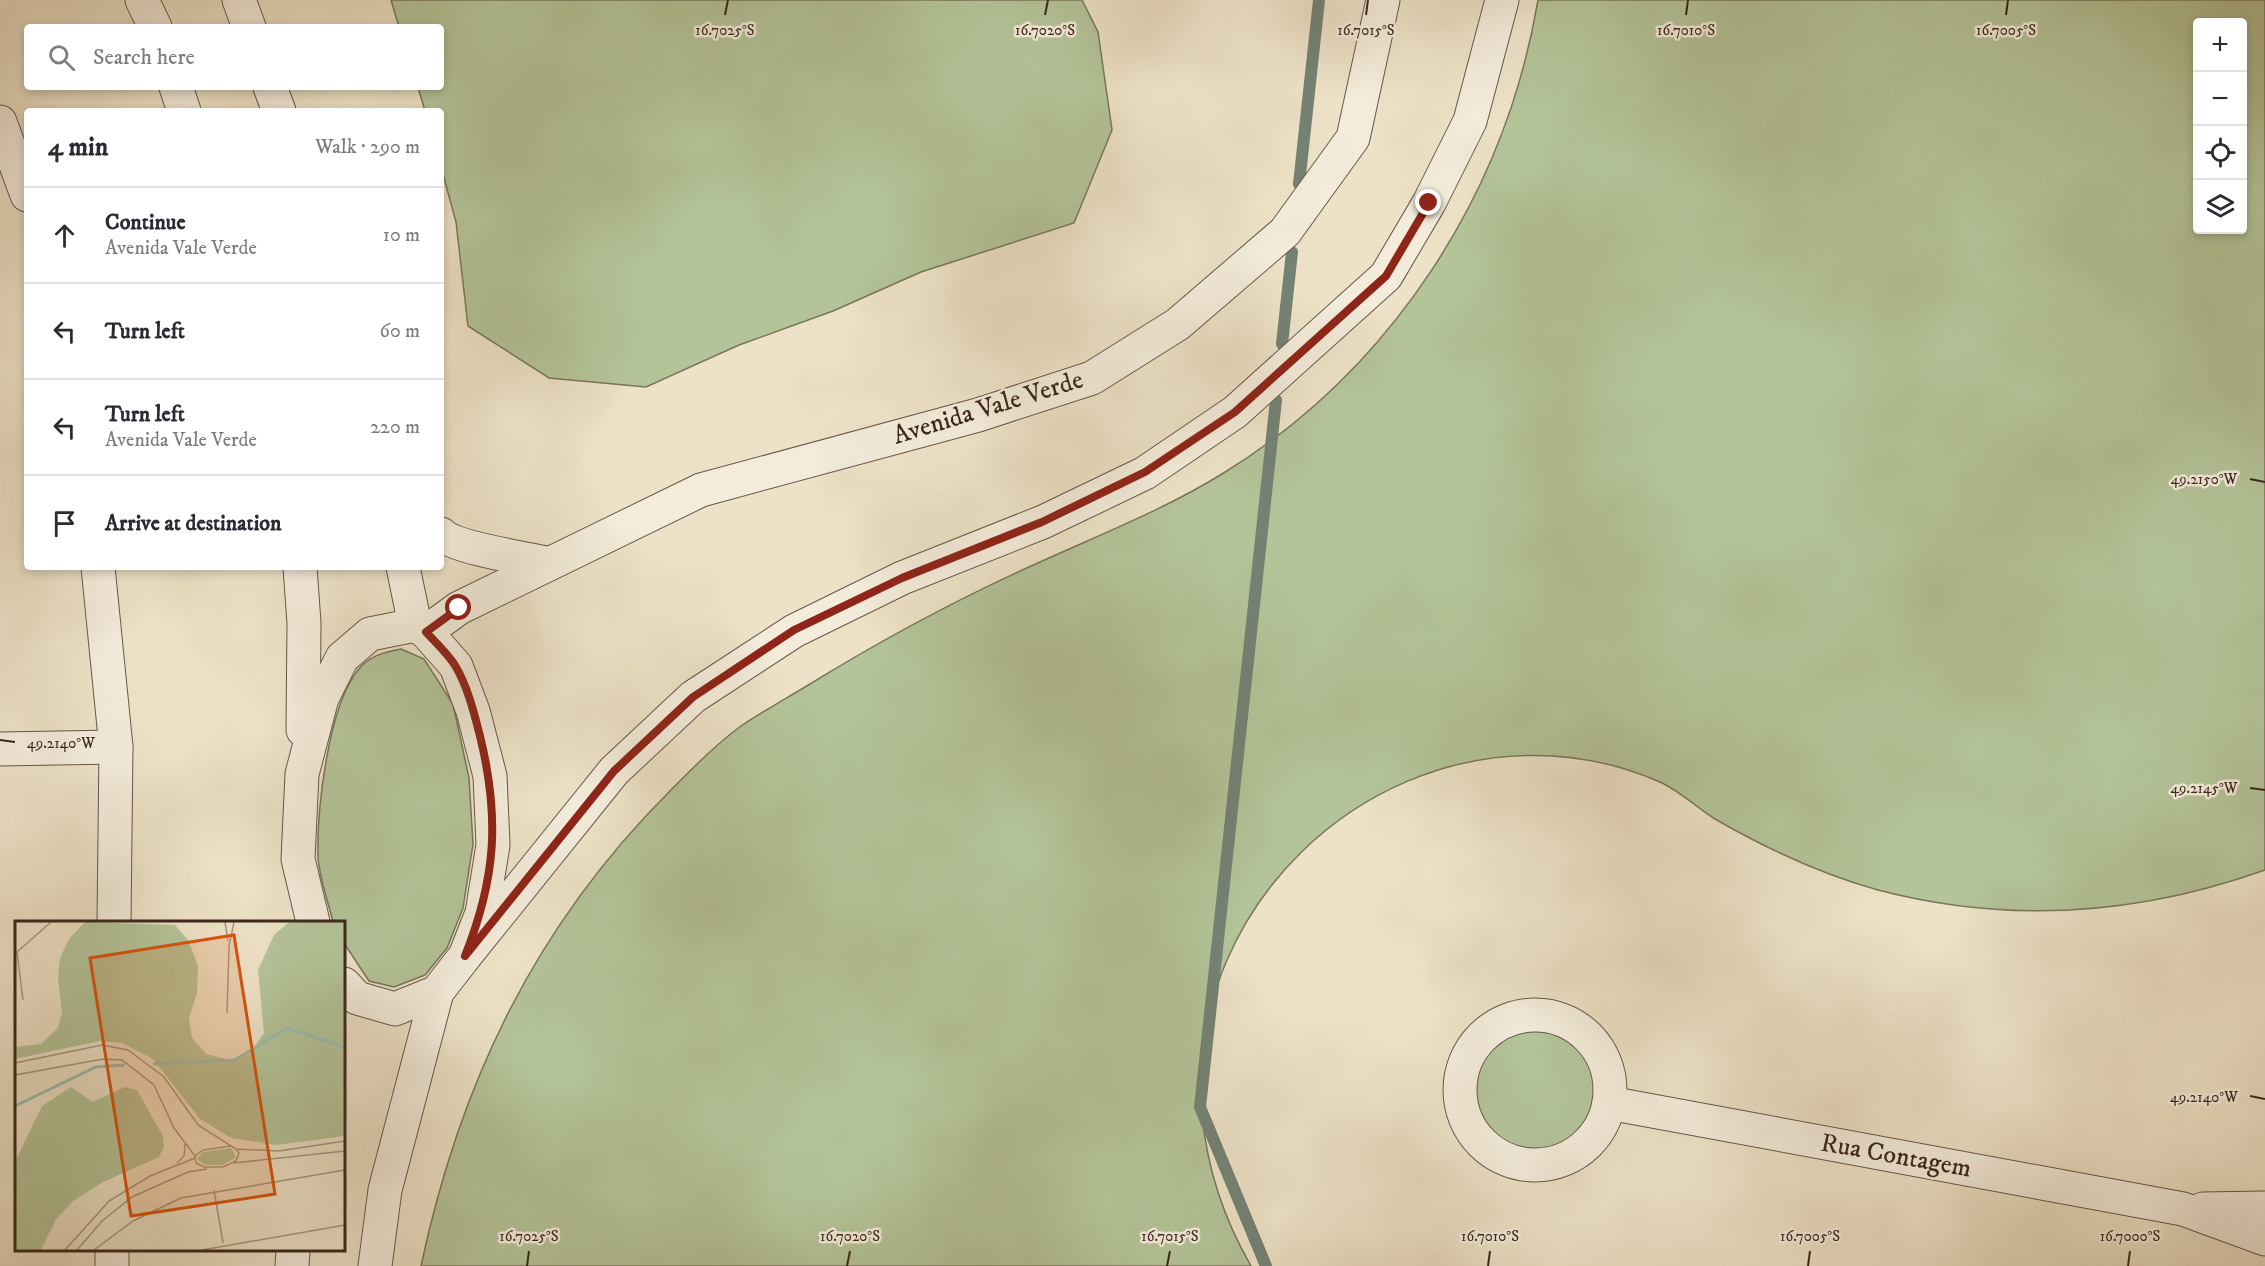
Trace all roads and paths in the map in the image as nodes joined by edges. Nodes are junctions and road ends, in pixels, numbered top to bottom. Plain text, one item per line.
1 (142, 0) edge
2 (239, 0) edge
3 (1383, 0) edge
4 (1502, 0) edge
5 (154, 24) edge
6 (248, 24) edge
7 (177, 90) edge
8 (271, 90) edge
9 (183, 108) edge
10 (278, 108) edge
11 (0, 122) edge
12 (24, 187) edge
13 (444, 537) edge
14 (546, 563) junction
15 (98, 570) edge
16 (300, 570) edge
17 (404, 570) edge
18 (421, 629) junction
19 (116, 747) junction
20 (0, 749) edge
21 (302, 774) junction
22 (114, 921) edge
23 (313, 921) edge
24 (465, 956) junction
25 (345, 985) edge
26 (437, 992) junction
27 (1609, 1103) junction
28 (2265, 1208) edge
29 (2183, 1209) junction
30 (2265, 1239) edge
31 (112, 1251) edge
32 (294, 1251) edge
33 (111, 1266) edge
34 (292, 1266) edge
35 (375, 1266) edge

1 - 5 street
2 - 6 street
3 - 14 street, Avenida Vale Verde
4 - 24 street
7 - 9 street
8 - 10 street
11 - 12 street
13 - 14 street
14 - 18 street, Avenida Vale Verde
15 - 19 street
16 - 21 street
17 - 18 street
18 - 21 street
18 - 24 street
19 - 20 street
19 - 22 street
21 - 23 street
24 - 26 street
25 - 26 street
26 - 35 street
27 - 27 street
27 - 29 street, Rua Contagem
28 - 29 street, Rua Contagem
29 - 30 street, Rua Contagem
31 - 33 street
32 - 34 street

